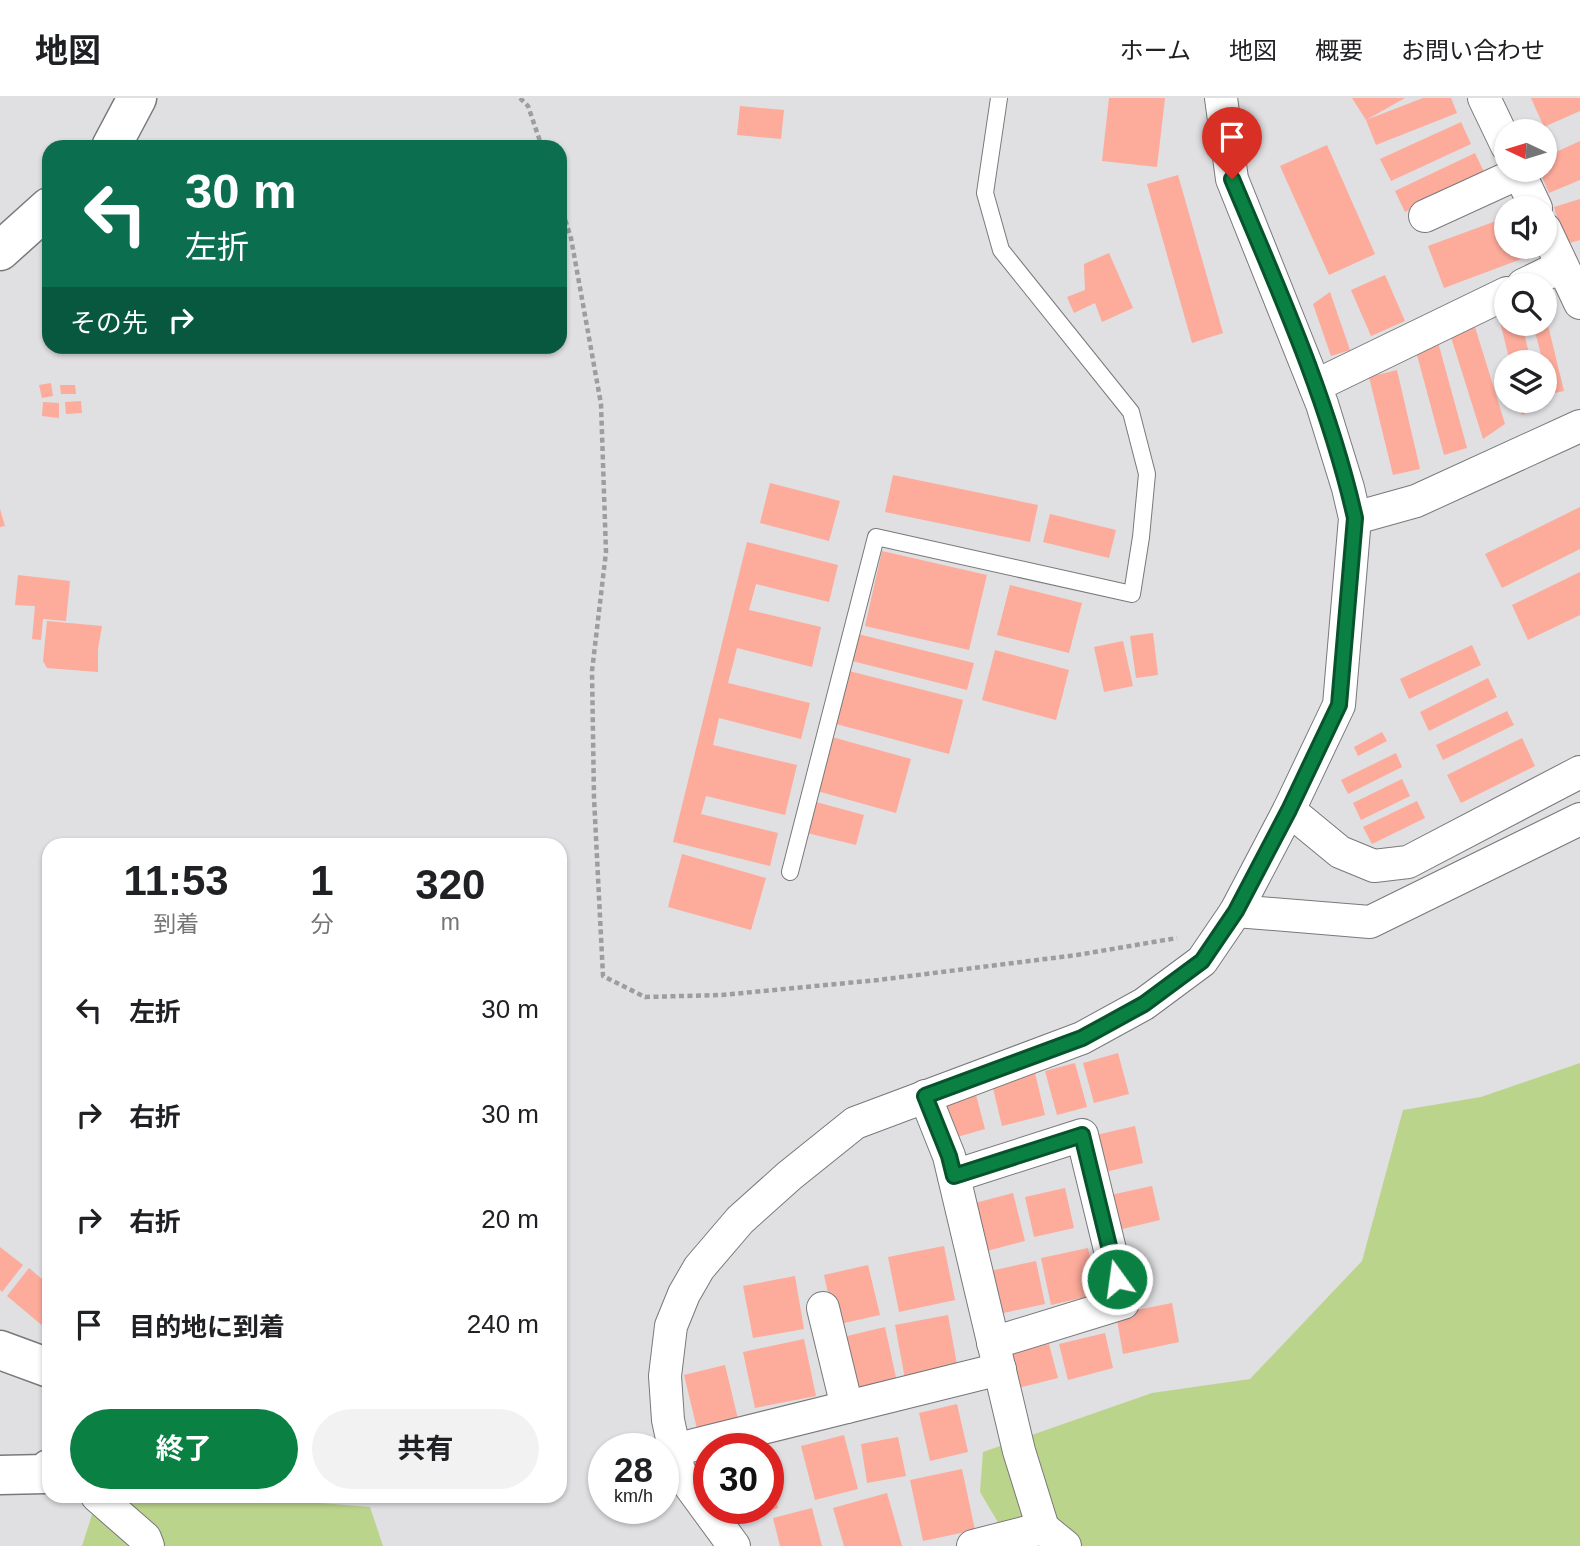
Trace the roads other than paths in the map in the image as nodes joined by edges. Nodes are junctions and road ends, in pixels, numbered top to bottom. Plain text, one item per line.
1 (137, 98) edge
2 (999, 98) edge
3 (1221, 98) edge
4 (1484, 98) edge
5 (1494, 120) edge
6 (115, 140) edge
7 (1494, 175) edge
8 (42, 213) edge
9 (1425, 216) dead end
10 (0, 251) edge
11 (1557, 255) edge
12 (1562, 266) junction
13 (1548, 273) edge
14 (1494, 299) edge
15 (1580, 303) edge
16 (1315, 386) junction
17 (1580, 426) edge
18 (1355, 518) junction
19 (1580, 772) edge
20 (1289, 810) junction
21 (1580, 819) edge
22 (790, 872) dead end
23 (1229, 920) junction
24 (925, 1096) junction
25 (954, 1176) junction
26 (823, 1308) dead end
27 (0, 1350) edge
28 (997, 1356) junction
29 (42, 1365) edge
30 (847, 1407) junction
31 (671, 1433) edge
32 (679, 1449) edge
33 (679, 1471) edge
34 (42, 1474) edge
35 (0, 1475) edge
36 (105, 1503) edge
37 (1054, 1537) edge
38 (148, 1546) edge
39 (734, 1546) edge
40 (973, 1546) edge

1 - 6 street
2 - 22 lane
3 - 16 street
4 - 5 street
7 - 9 street
8 - 10 street
11 - 12 street
12 - 13 street
12 - 15 street
14 - 16 street
16 - 18 street
17 - 18 street
18 - 20 street
19 - 20 street
20 - 23 street
21 - 23 street
23 - 24 street
24 - 25 street
24 - 31 street
25 - 28 street
25 - 28 street
26 - 30 street
27 - 29 street
28 - 30 street
28 - 37 street
30 - 32 street
33 - 39 street
34 - 35 street
36 - 38 street
37 - 40 street

